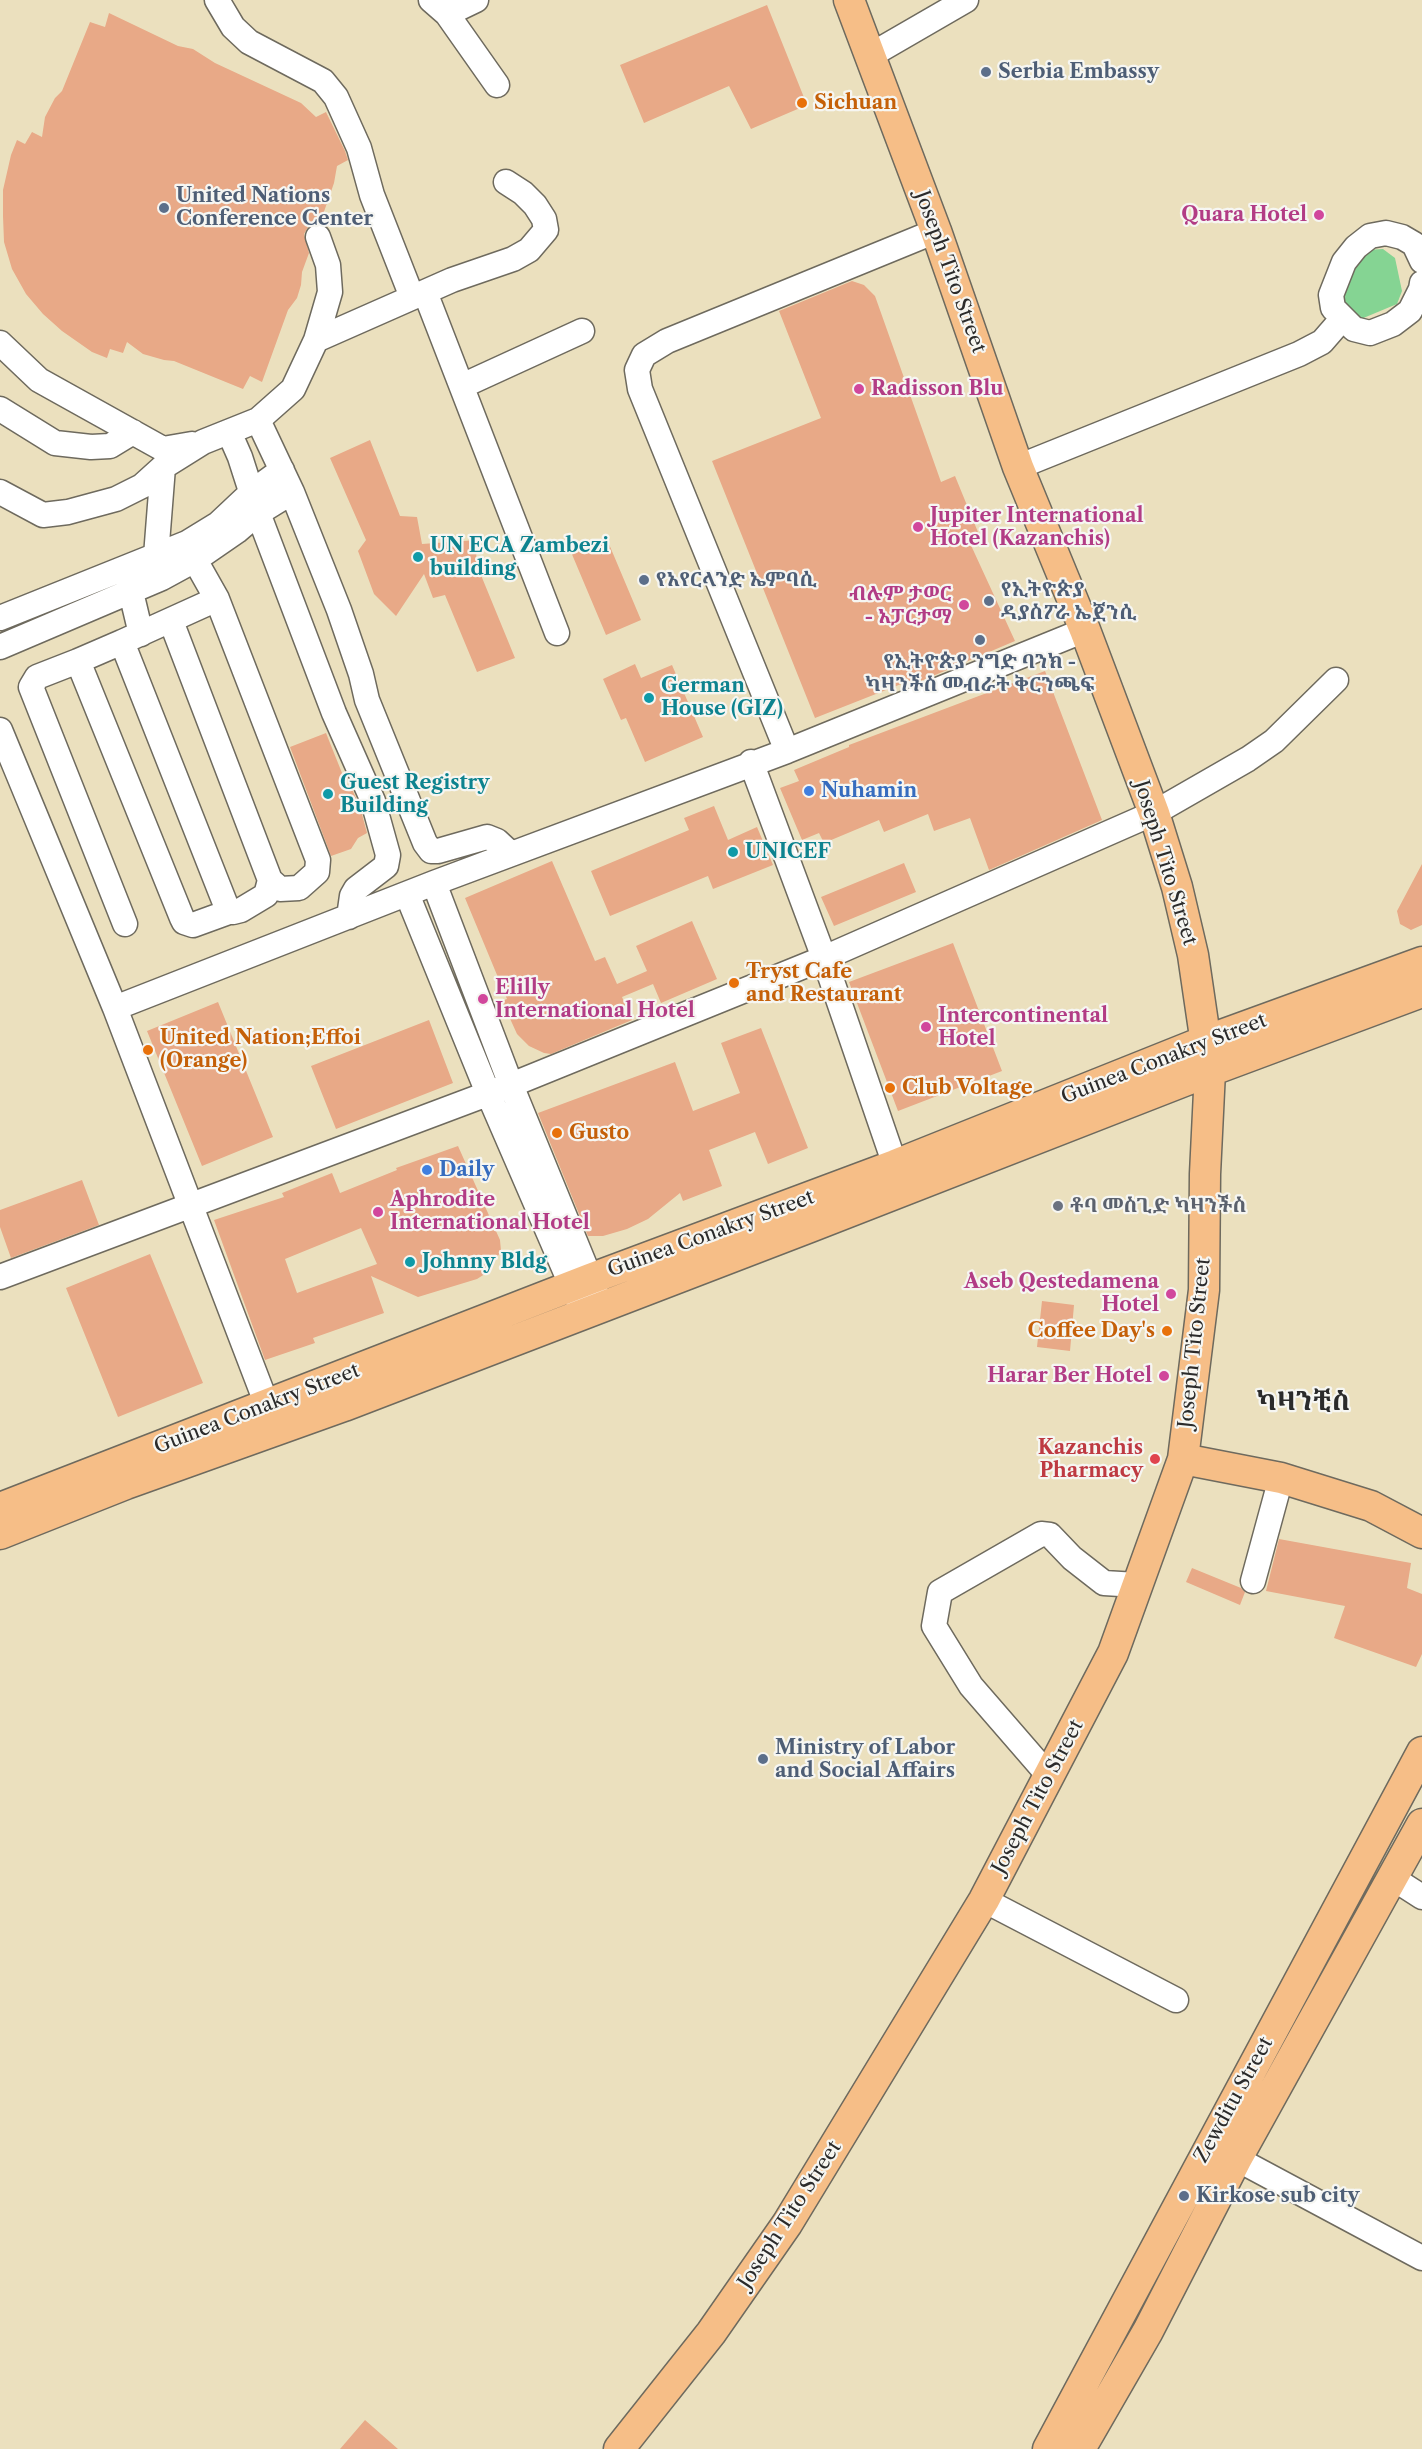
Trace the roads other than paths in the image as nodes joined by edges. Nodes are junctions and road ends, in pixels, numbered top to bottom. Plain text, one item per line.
1 (217, 0) edge
2 (476, 0) edge
3 (849, 0) edge
4 (966, 0) edge
5 (439, 7) edge
6 (871, 56) junction
7 (497, 84) dead end
8 (506, 182) dead end
9 (936, 231) junction
10 (1412, 231) edge
11 (318, 237) dead end
12 (1422, 261) edge
13 (1422, 283) edge
14 (418, 294) junction
15 (1342, 319) junction
16 (582, 331) dead end
17 (316, 340) junction
18 (0, 343) edge
19 (462, 386) junction
20 (0, 409) edge
21 (258, 420) junction
22 (133, 432) junction
23 (229, 432) junction
24 (203, 442) junction
25 (163, 467) junction
26 (1018, 467) junction
27 (282, 470) junction
28 (0, 492) edge
29 (292, 492) junction
30 (255, 502) junction
31 (195, 560) junction
32 (159, 567) junction
33 (130, 592) junction
34 (217, 599) junction
35 (0, 618) edge
36 (171, 621) junction
37 (1085, 630) junction
38 (557, 633) dead end
39 (131, 638) junction
40 (0, 647) edge
41 (78, 661) junction
42 (1336, 680) dead end
43 (367, 700) junction
44 (334, 713) junction
45 (0, 730) edge
46 (788, 751) junction
47 (751, 762) junction
48 (1154, 813) junction
49 (511, 854) junction
50 (270, 880) junction
51 (434, 883) junction
52 (407, 894) junction
53 (227, 910) junction
54 (349, 916) junction
55 (125, 924) dead end
56 (824, 958) junction
57 (1422, 962) edge
58 (1422, 992) edge
59 (115, 1008) junction
60 (1205, 1041) junction
61 (1210, 1071) junction
62 (511, 1085) junction
63 (488, 1093) junction
64 (895, 1165) junction
65 (189, 1206) junction
66 (805, 1214) junction
67 (0, 1276) edge
68 (581, 1282) junction
69 (592, 1310) junction
70 (339, 1392) junction
71 (267, 1405) junction
72 (1183, 1459) junction
73 (1281, 1478) junction
74 (0, 1508) edge
75 (1422, 1533) edge
76 (0, 1534) edge
77 (1253, 1581) dead end
78 (1137, 1585) junction
79 (1422, 1752) edge
80 (1049, 1776) junction
81 (1422, 1824) edge
82 (1394, 1879) junction
83 (1422, 1897) edge
84 (984, 1900) junction
85 (1176, 2000) dead end
86 (1209, 2145) junction
87 (1237, 2158) junction
88 (1422, 2258) edge
89 (619, 2449) edge
90 (1048, 2449) edge
91 (1080, 2449) edge

1 - 14 street
2 - 5 street
3 - 6 main road, Joseph Tito Street
4 - 6 street
5 - 7 street
6 - 9 main road, Joseph Tito Street
8 - 14 street
9 - 26 main road, Joseph Tito Street
9 - 46 street
10 - 12 street
10 - 15 street
11 - 17 street
13 - 15 street
14 - 17 street
14 - 19 street
15 - 26 street
16 - 19 street
17 - 21 street
18 - 22 street
19 - 38 street
20 - 22 street
21 - 23 street
21 - 27 street
22 - 24 street
23 - 24 street
23 - 30 street
24 - 25 street
25 - 28 street
25 - 32 street
26 - 37 main road, Joseph Tito Street
27 - 29 street
27 - 30 street
29 - 30 street
29 - 43 street
30 - 31 street
30 - 32 street
30 - 44 street
31 - 32 street
31 - 34 street
32 - 33 street
32 - 35 street
33 - 39 street
33 - 40 street
34 - 36 street
34 - 50 street
36 - 39 street
36 - 50 street
37 - 46 street
37 - 48 main road, Joseph Tito Street
39 - 41 street
39 - 53 street
41 - 53 street
41 - 55 street
42 - 48 street
43 - 44 street
43 - 49 street
44 - 54 street
45 - 59 street
46 - 47 street
47 - 49 street
47 - 56 street
48 - 56 street
48 - 60 main road, Joseph Tito Street
49 - 51 street
50 - 53 street
51 - 52 street
51 - 62 street
52 - 54 street
52 - 63 street
54 - 59 street
56 - 62 street
56 - 64 street
57 - 60 main road, Guinea Conakry Street
58 - 61 main road, Guinea Conakry Street
59 - 65 street
60 - 61 main road, Joseph Tito Street
60 - 64 main road, Guinea Conakry Street
61 - 66 main road, Guinea Conakry Street
61 - 72 main road, Joseph Tito Street
62 - 63 street
62 - 68 street
63 - 65 street
63 - 68 street
64 - 66 main road, Guinea Conakry Street
65 - 67 street
65 - 71 street
66 - 68 main road, Guinea Conakry Street
66 - 69 main road, Guinea Conakry Street
68 - 69 street
68 - 70 main road, Guinea Conakry Street
69 - 70 main road, Guinea Conakry Street
70 - 71 main road, Guinea Conakry Street
70 - 76 main road, Guinea Conakry Street
71 - 74 main road, Guinea Conakry Street
72 - 73 main road
72 - 78 main road, Joseph Tito Street
73 - 75 main road
73 - 77 street
78 - 80 main road, Joseph Tito Street
78 - 80 street
79 - 86 main road, Zewditu Street
80 - 84 main road, Joseph Tito Street
81 - 82 main road, Zewditu Street
82 - 83 street
82 - 87 main road, Zewditu Street
84 - 85 street
84 - 89 main road, Joseph Tito Street
86 - 87 street
86 - 90 main road, Zewditu Street
87 - 88 street
87 - 91 main road, Zewditu Street

